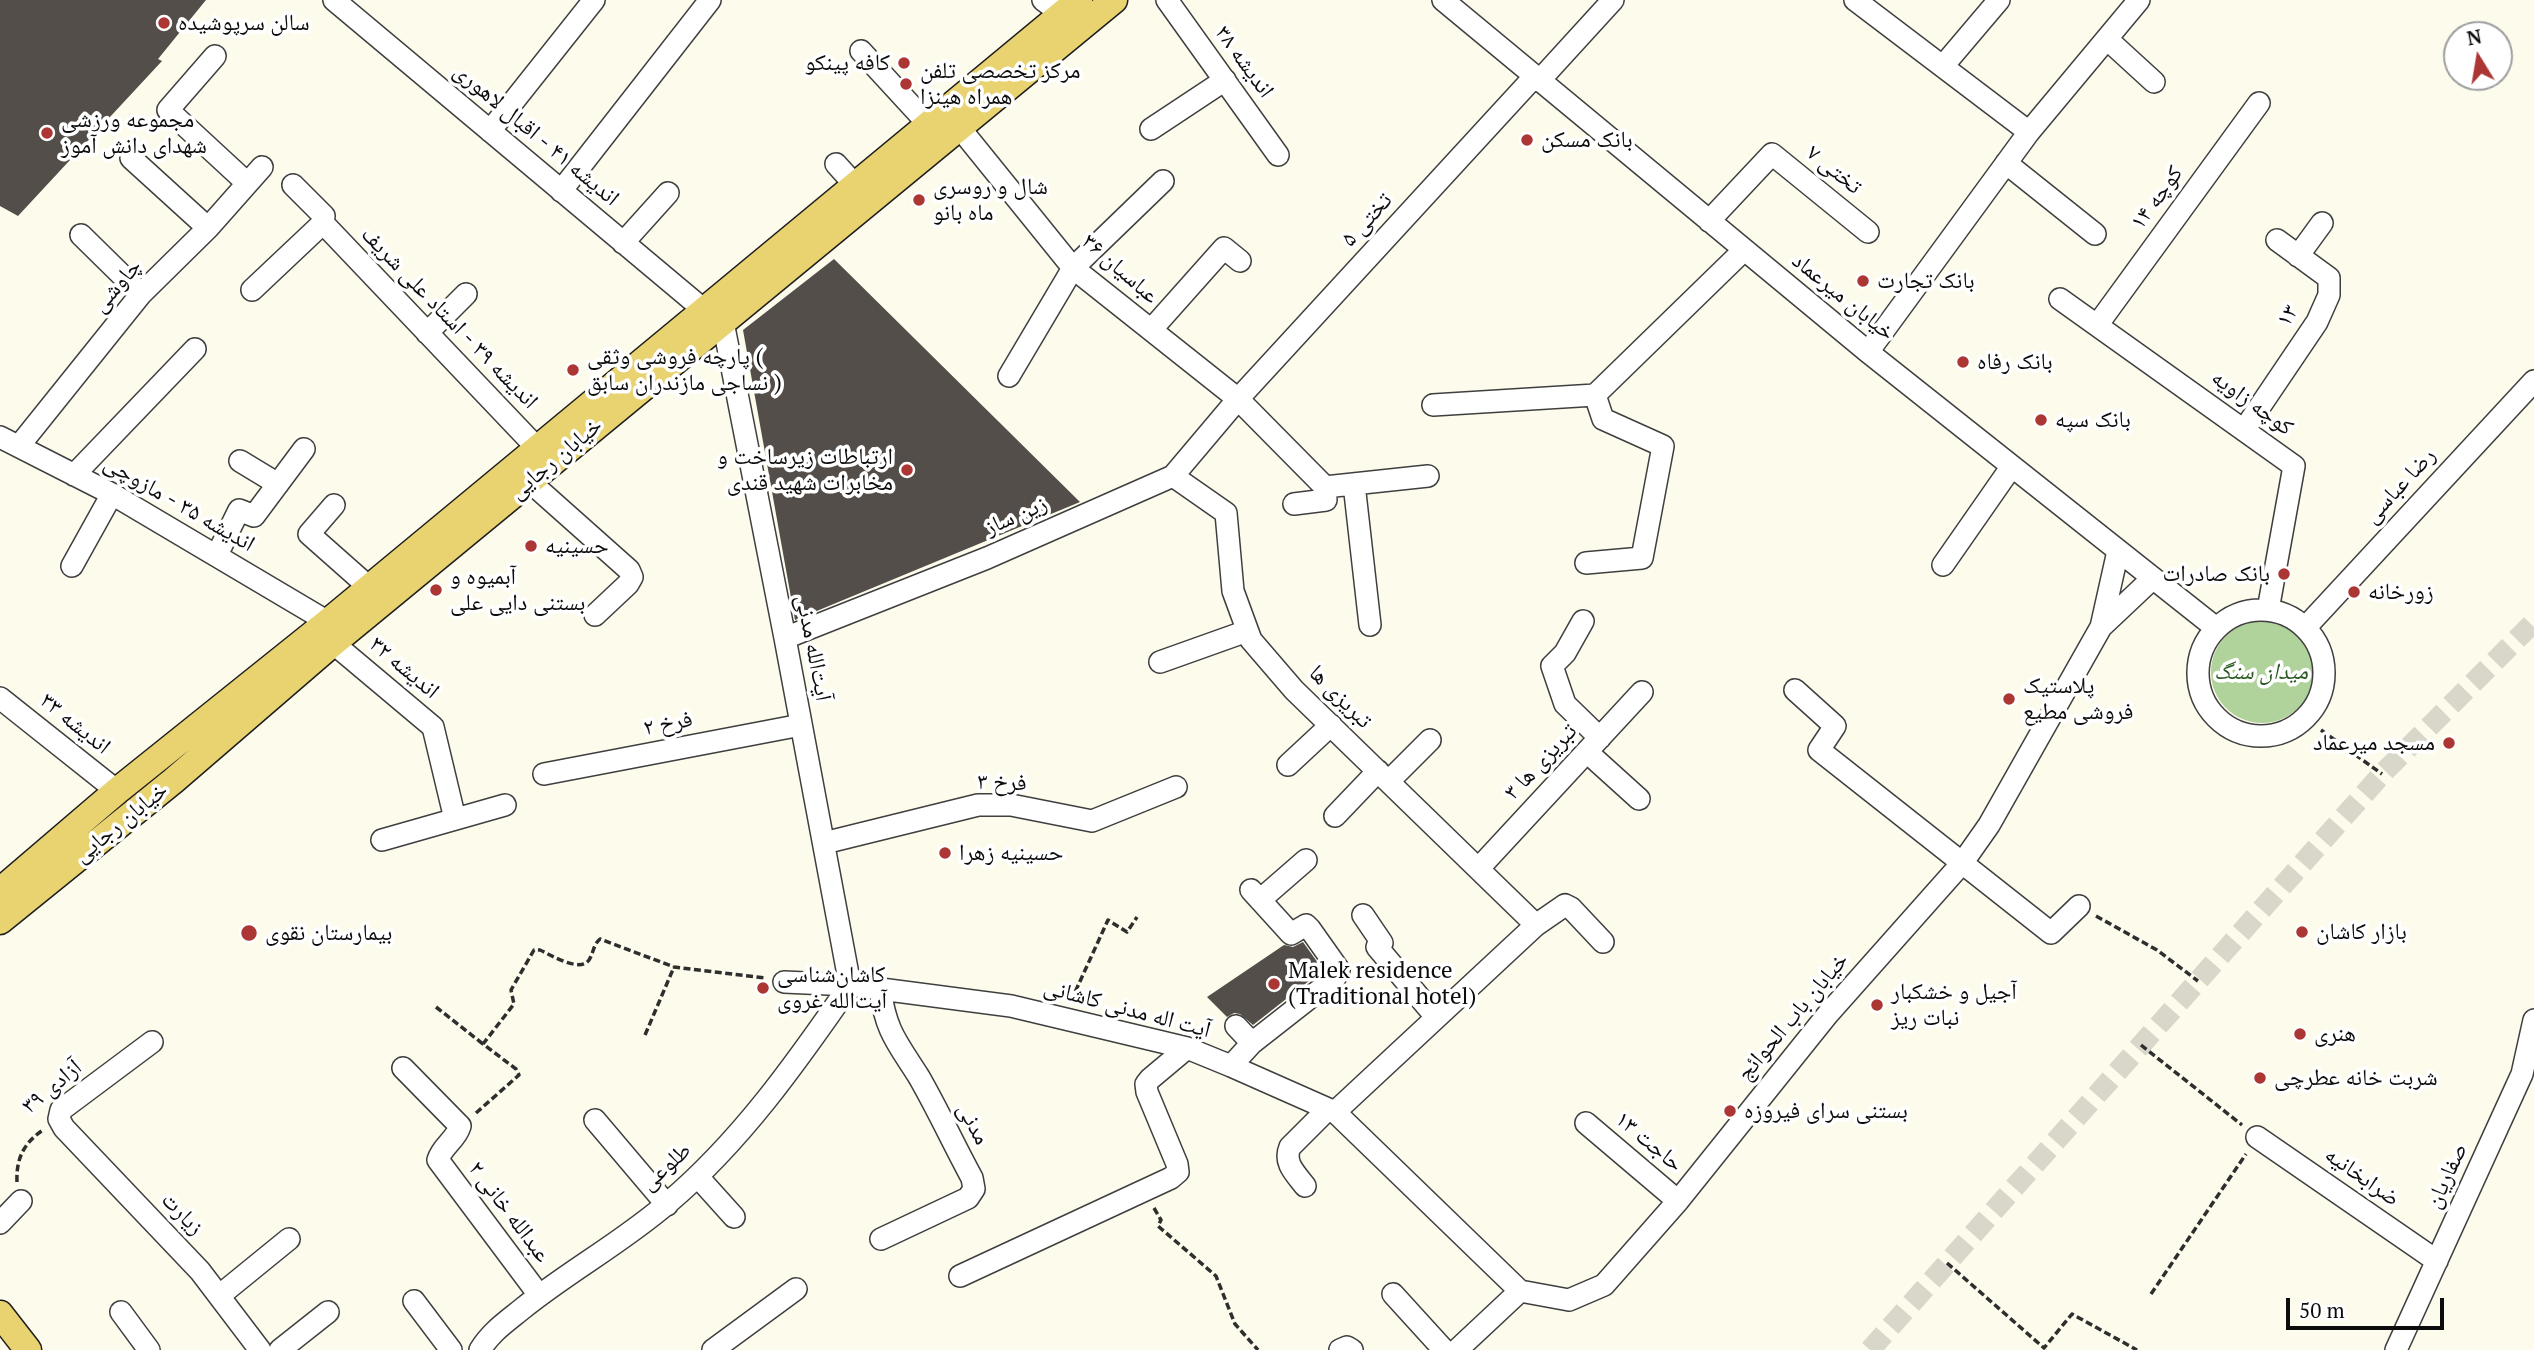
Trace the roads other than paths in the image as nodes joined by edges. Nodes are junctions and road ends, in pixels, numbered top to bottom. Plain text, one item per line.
1 (334, 0) edge
2 (594, 0) edge
3 (710, 0) edge
4 (1114, 0) edge
5 (1167, 0) edge
6 (1443, 0) edge
7 (1612, 0) edge
8 (1855, 0) edge
9 (1999, 0) edge
10 (2139, 0) edge
11 (1061, 5) edge
12 (2107, 39) junction
13 (861, 51) dead end
14 (215, 56) dead end
15 (1943, 66) junction
16 (1536, 78) junction
17 (1225, 80) junction
18 (2154, 82) dead end
19 (2259, 103) dead end
20 (929, 125) junction
21 (959, 127) junction
22 (1151, 129) dead end
23 (490, 131) junction
24 (2029, 132) junction
25 (1278, 155) dead end
26 (131, 158) dead end
27 (2006, 163) junction
28 (835, 164) dead end
29 (1163, 181) dead end
30 (293, 185) dead end
31 (855, 185) junction
32 (561, 191) junction
33 (668, 193) dead end
34 (1709, 221) junction
35 (323, 223) junction
36 (2322, 223) dead end
37 (208, 228) junction
38 (1868, 232) dead end
39 (2095, 234) dead end
40 (81, 236) dead end
41 (2277, 240) dead end
42 (623, 243) junction
43 (1744, 250) junction
44 (1232, 255) dead end
45 (2298, 256) junction
46 (1073, 268) junction
47 (253, 290) dead end
48 (141, 294) junction
49 (466, 294) dead end
50 (2060, 299) dead end
51 (713, 316) junction
52 (2098, 324) junction
53 (1151, 330) junction
54 (427, 333) junction
55 (195, 349) dead end
56 (1868, 352) junction
57 (1009, 376) dead end
58 (2534, 381) edge
59 (1595, 395) junction
60 (1238, 399) junction
61 (1433, 405) dead end
62 (2244, 430) junction
63 (9, 442) edge
64 (304, 449) dead end
65 (538, 449) junction
66 (240, 461) dead end
67 (2012, 466) junction
68 (74, 475) junction
69 (1172, 475) junction
70 (1428, 475) dead end
71 (529, 481) junction
72 (278, 484) junction
73 (1354, 484) junction
74 (1325, 487) junction
75 (112, 494) junction
76 (1294, 504) dead end
77 (334, 505) dead end
78 (2118, 551) junction
79 (217, 555) junction
80 (1586, 563) dead end
81 (1942, 565) dead end
82 (72, 566) dead end
83 (2153, 578) junction
84 (370, 588) junction
85 (2268, 610) junction
86 (595, 615) dead end
87 (1583, 621) dead end
88 (1370, 625) dead end
89 (2101, 627) junction
90 (2216, 628) junction
91 (2305, 628) junction
92 (1247, 631) junction
93 (331, 632) junction
94 (785, 638) junction
95 (1160, 662) dead end
96 (1795, 690) dead end
97 (1642, 692) dead end
98 (0, 698) edge
99 (802, 725) junction
100 (1331, 725) junction
101 (1430, 740) dead end
102 (1593, 745) junction
103 (155, 760) junction
104 (1288, 765) dead end
105 (544, 774) dead end
106 (1384, 776) junction
107 (173, 781) junction
108 (1176, 788) dead end
109 (117, 791) junction
110 (1639, 799) dead end
111 (505, 805) dead end
112 (1335, 816) dead end
113 (456, 819) junction
114 (382, 839) dead end
115 (824, 844) junction
116 (1306, 860) dead end
117 (1963, 862) junction
118 (1479, 868) junction
119 (0, 891) edge
120 (2079, 906) road end
121 (1363, 915) dead end
122 (0, 921) edge
123 (1536, 925) junction
124 (1603, 942) dead end
125 (784, 982) road end
126 (850, 985) junction
127 (880, 989) junction
128 (1436, 1017) junction
129 (2534, 1020) edge
130 (1237, 1026) dead end
131 (152, 1042) dead end
132 (1252, 1043) junction
133 (1187, 1048) junction
134 (1231, 1066) junction
135 (402, 1068) dead end
136 (2528, 1075) edge
137 (1331, 1110) junction
138 (59, 1119) joint
139 (595, 1120) dead end
140 (1586, 1123) dead end
141 (2257, 1137) road end
142 (698, 1177) junction
143 (1305, 1186) dead end
144 (21, 1201) road end
145 (1678, 1201) junction
146 (667, 1205) junction
147 (734, 1217) dead end
148 (0, 1223) edge
149 (881, 1238) dead end
150 (289, 1239) dead end
151 (2437, 1261) junction
152 (960, 1276) dead end
153 (796, 1289) dead end
154 (1520, 1291) junction
155 (1393, 1294) dead end
156 (539, 1295) junction
157 (219, 1296) junction
158 (414, 1301) dead end
159 (121, 1312) dead end
160 (328, 1312) dead end
161 (0, 1314) edge
162 (485, 1343) edge
163 (28, 1350) edge
164 (149, 1350) edge
165 (260, 1350) edge
166 (280, 1350) edge
167 (451, 1350) edge
168 (467, 1350) edge
169 (713, 1350) edge
170 (1340, 1350) edge
171 (1352, 1350) edge
172 (1444, 1350) edge
173 (1457, 1350) edge
174 (2396, 1350) edge

1 - 23 street, اندیشه ۴۱ - اقبال لاهوری
2 - 23 street
3 - 32 street
4 - 21 main road, خیابان رجایی
5 - 17 street, اندیشه ۳۸
6 - 16 street, خیابان میرعماد
7 - 16 street, تختی ۵
8 - 15 street
9 - 15 street
10 - 12 street
11 - 20 main road, خیابان رجایی
12 - 18 street
12 - 24 street
13 - 20 street
14 - 37 street, چاوشی
15 - 24 street
16 - 34 street, خیابان میرعماد
16 - 60 street, تختی ۵
17 - 22 street
17 - 25 street, اندیشه ۳۸
19 - 52 street, کوچه ۱۴
20 - 31 main road, خیابان رجایی
21 - 46 street, عباسیان ۳۶
21 - 51 main road, خیابان رجایی
23 - 32 street, اندیشه ۴۱ - اقبال لاهوری
24 - 27 street
26 - 37 street
27 - 39 street
27 - 56 street
28 - 31 street
29 - 46 street
30 - 35 street, اندیشه ۳۹ - استاد علی شریف
31 - 51 main road, خیابان رجایی
32 - 42 street, اندیشه ۴۱ - اقبال لاهوری
33 - 42 street
34 - 38 street, تختی ۷
34 - 43 street, خیابان میرعماد
35 - 47 street
35 - 54 street, اندیشه ۳۹ - استاد علی شریف
36 - 45 street
37 - 48 street, چاوشی
40 - 48 street
41 - 45 street, ۱۳
42 - 51 street, اندیشه ۴۱ - اقبال لاهوری
43 - 56 street, خیابان میرعماد
43 - 59 street
44 - 53 street
45 - 62 street, ۱۳
46 - 53 street, عباسیان ۳۶
46 - 57 street
48 - 63 street, چاوشی
49 - 54 street
50 - 52 street, کوچه زاویه
51 - 65 main road, خیابان رجایی
51 - 71 main road, خیابان رجایی
51 - 94 street, آیت‌الله مدنی
52 - 62 street, کوچه زاویه
53 - 60 street, عباسیان ۳۶
54 - 65 street, اندیشه ۳۹ - استاد علی شریف
55 - 68 street
56 - 67 street, خیابان میرعماد
58 - 91 street, رضا عباسی
59 - 61 street
59 - 80 street
60 - 69 street, زین ساز
60 - 74 street, عباسیان ۳۶
62 - 85 street, کوچه زاویه
63 - 68 street, اندیشه ۳۵ - مازوچی
64 - 72 street
65 - 84 main road, خیابان رجایی
66 - 72 street
67 - 78 street, خیابان میرعماد
67 - 81 street
68 - 75 street, اندیشه ۳۵ - مازوچی
69 - 92 street, تبریزی ها
69 - 94 street, زین ساز
70 - 73 street
71 - 86 street
71 - 93 main road, خیابان رجایی
72 - 79 street
73 - 74 street
73 - 88 street
74 - 76 street
75 - 79 street, اندیشه ۳۵ - مازوچی
75 - 82 street
77 - 84 street
78 - 83 street, خیابان میرعماد
78 - 89 street
79 - 93 street, اندیشه ۳۵ - مازوچی
83 - 89 street
83 - 90 street, خیابان میرعماد
84 - 93 main road, خیابان رجایی
85 - 90 street
85 - 91 street
87 - 102 street
89 - 117 street, خیابان باب الحوائج
90 - 91 street
92 - 95 street
92 - 100 street, تبریزی ها
93 - 103 main road, خیابان رجایی
93 - 107 main road, خیابان رجایی
93 - 113 street, اندیشه ۳۲
94 - 99 street, آیت‌الله مدنی
96 - 117 street
97 - 102 street, تبریزی ها ۳
98 - 109 street, اندیشه ۳۳
99 - 105 street, فرخ ۲
99 - 115 street, آیت‌الله مدنی
100 - 104 street
100 - 106 street, تبریزی ها
101 - 106 street
102 - 110 street
102 - 118 street, تبریزی ها ۳
103 - 107 main road
103 - 109 main road, خیابان رجایی
106 - 112 street
106 - 118 street, تبریزی ها
107 - 122 main road, خیابان رجایی
108 - 115 street, فرخ ۳
109 - 119 main road, خیابان رجایی
111 - 113 street
113 - 114 street
115 - 126 street, آیت‌الله مدنی
116 - 132 street
117 - 120 street
117 - 145 street, خیابان باب الحوائج
118 - 123 street, تبریزی ها
121 - 128 street
123 - 124 street
123 - 128 street
125 - 126 street, آیت اله مدنی کاشانی
126 - 127 street, آیت اله مدنی کاشانی
126 - 142 street, طلوعی
127 - 133 street, آیت اله مدنی کاشانی
127 - 149 street, مدنی
128 - 137 street
129 - 136 street, صفاریان
130 - 132 street
131 - 138 street, آزادی ۳۹
132 - 134 street
133 - 134 street, آیت اله مدنی کاشانی
133 - 152 street
134 - 137 street, آیت اله مدنی کاشانی
135 - 156 street, عبدالله خانی ۲
136 - 151 street, صفاریان
137 - 143 street
137 - 154 street, آیت اله مدنی کاشانی
138 - 157 street, زیارت
139 - 146 street
140 - 145 street, حاجت ۱۳
141 - 151 street, ضرابخانیه
142 - 146 street, طلوعی
142 - 147 street
144 - 148 street
145 - 154 street, خیابان باب الحوائج
146 - 156 street, طلوعی
150 - 157 street
151 - 174 street, صفاریان
153 - 169 street
154 - 173 street
155 - 172 street
156 - 162 street, طلوعی
157 - 165 street, زیارت
158 - 167 street
159 - 164 street
160 - 166 street
161 - 163 main road
162 - 168 street, طلوعی
170 - 171 street

